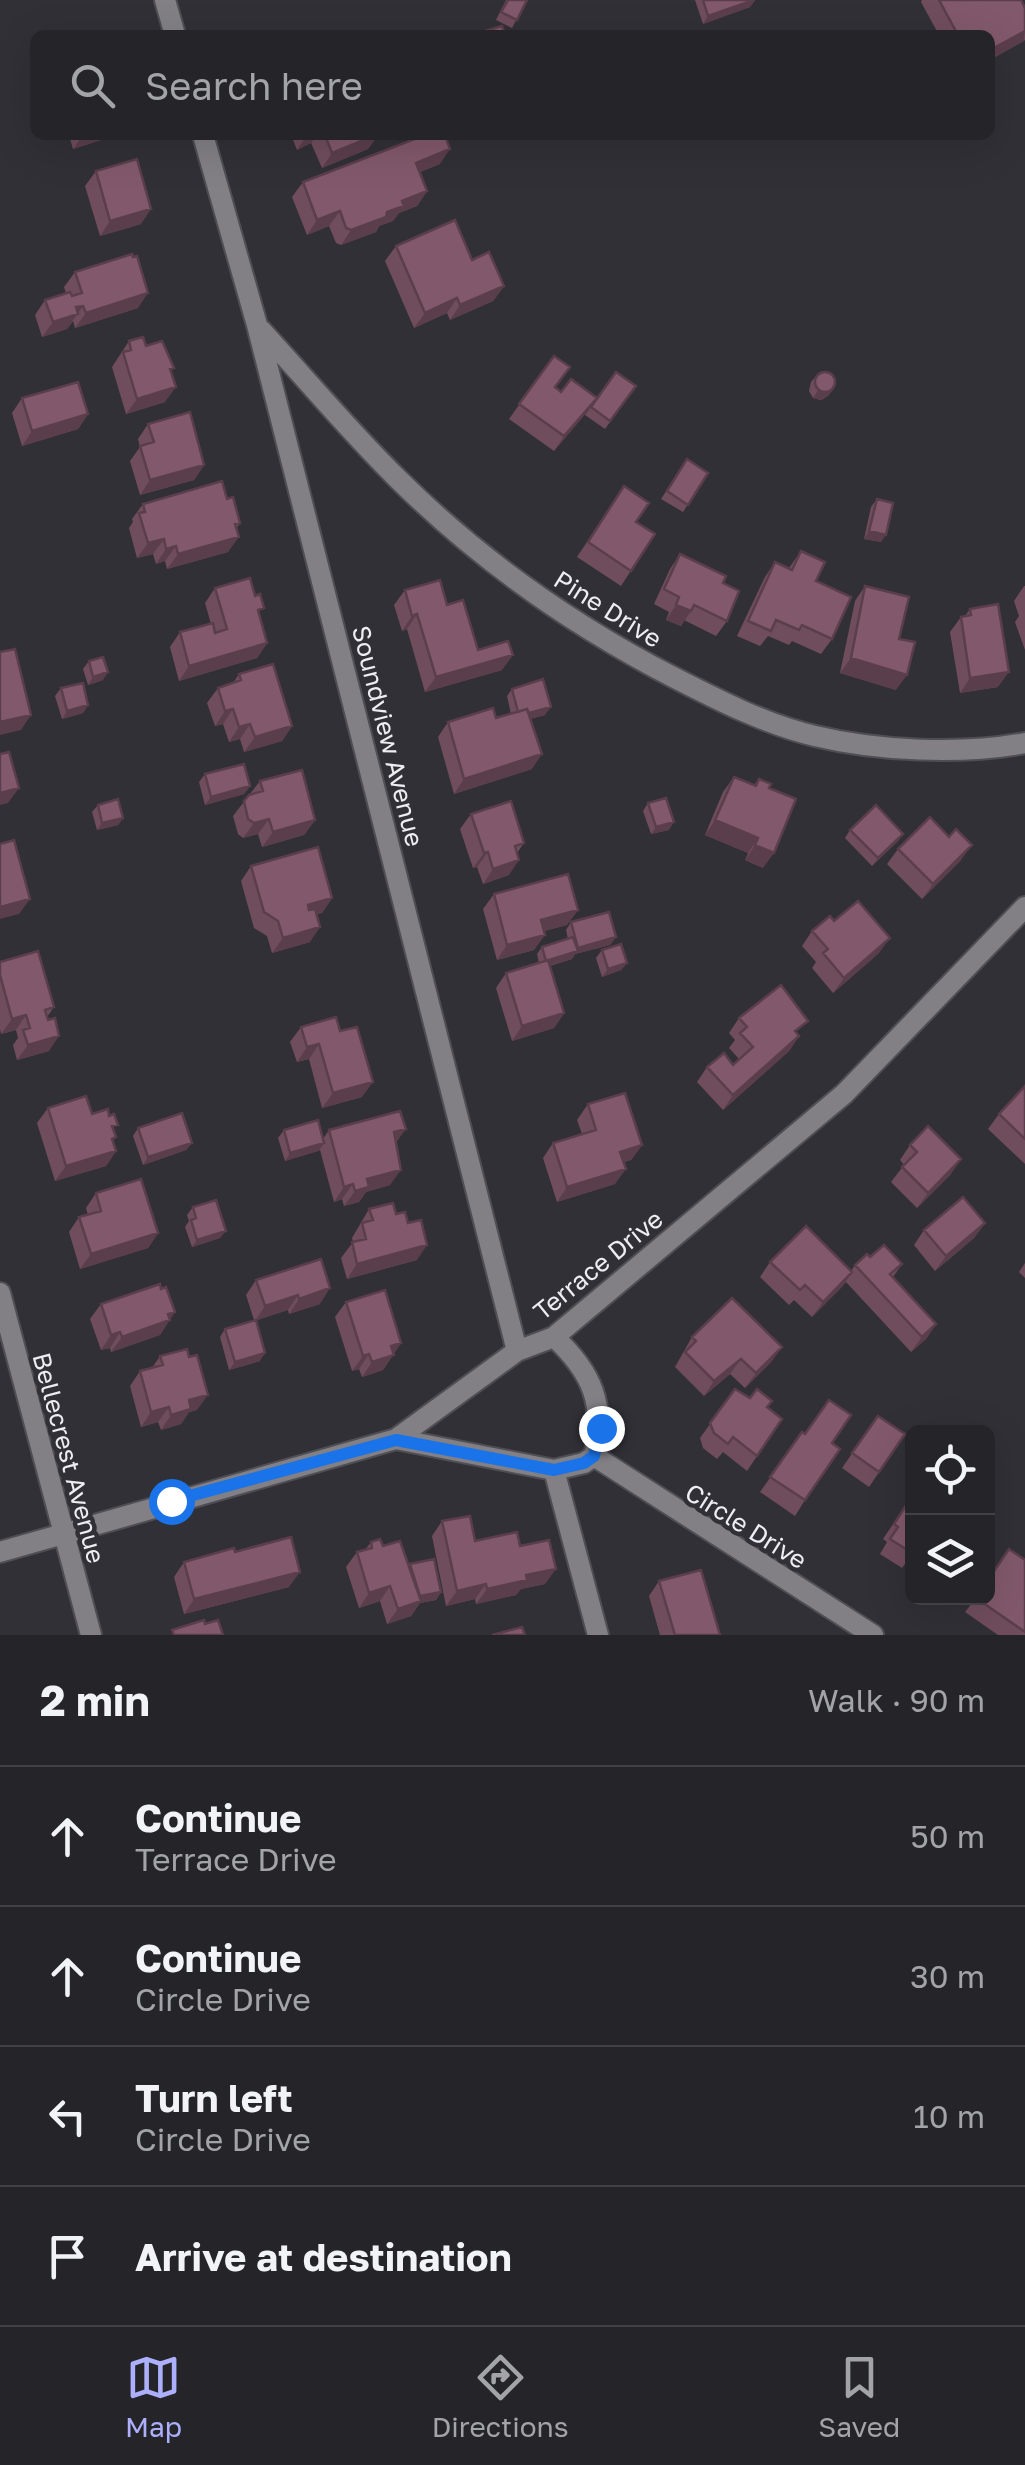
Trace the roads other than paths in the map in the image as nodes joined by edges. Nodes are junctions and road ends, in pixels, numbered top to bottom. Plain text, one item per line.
1 (165, 0) edge
2 (174, 30) edge
3 (204, 140) edge
4 (257, 326) junction
5 (1025, 743) edge
6 (1025, 908) edge
7 (0, 1293) edge
8 (554, 1337) junction
9 (517, 1351) junction
10 (396, 1440) junction
11 (594, 1456) junction
12 (554, 1470) junction
13 (63, 1533) junction
14 (0, 1552) edge
15 (91, 1635) edge
16 (598, 1635) edge
17 (873, 1635) edge

1 - 2 street
3 - 4 street, Soundview Avenue
4 - 5 street, Pine Drive
4 - 9 street, Soundview Avenue
6 - 8 street, Terrace Drive
7 - 13 street, Bellecrest Avenue
8 - 9 street, Terrace Drive
8 - 11 street
9 - 10 street, Terrace Drive
10 - 12 street
10 - 13 street, Terrace Drive
11 - 12 street
11 - 17 street, Circle Drive
12 - 16 street
13 - 14 street, Terrace Drive
13 - 15 street, Bellecrest Avenue

